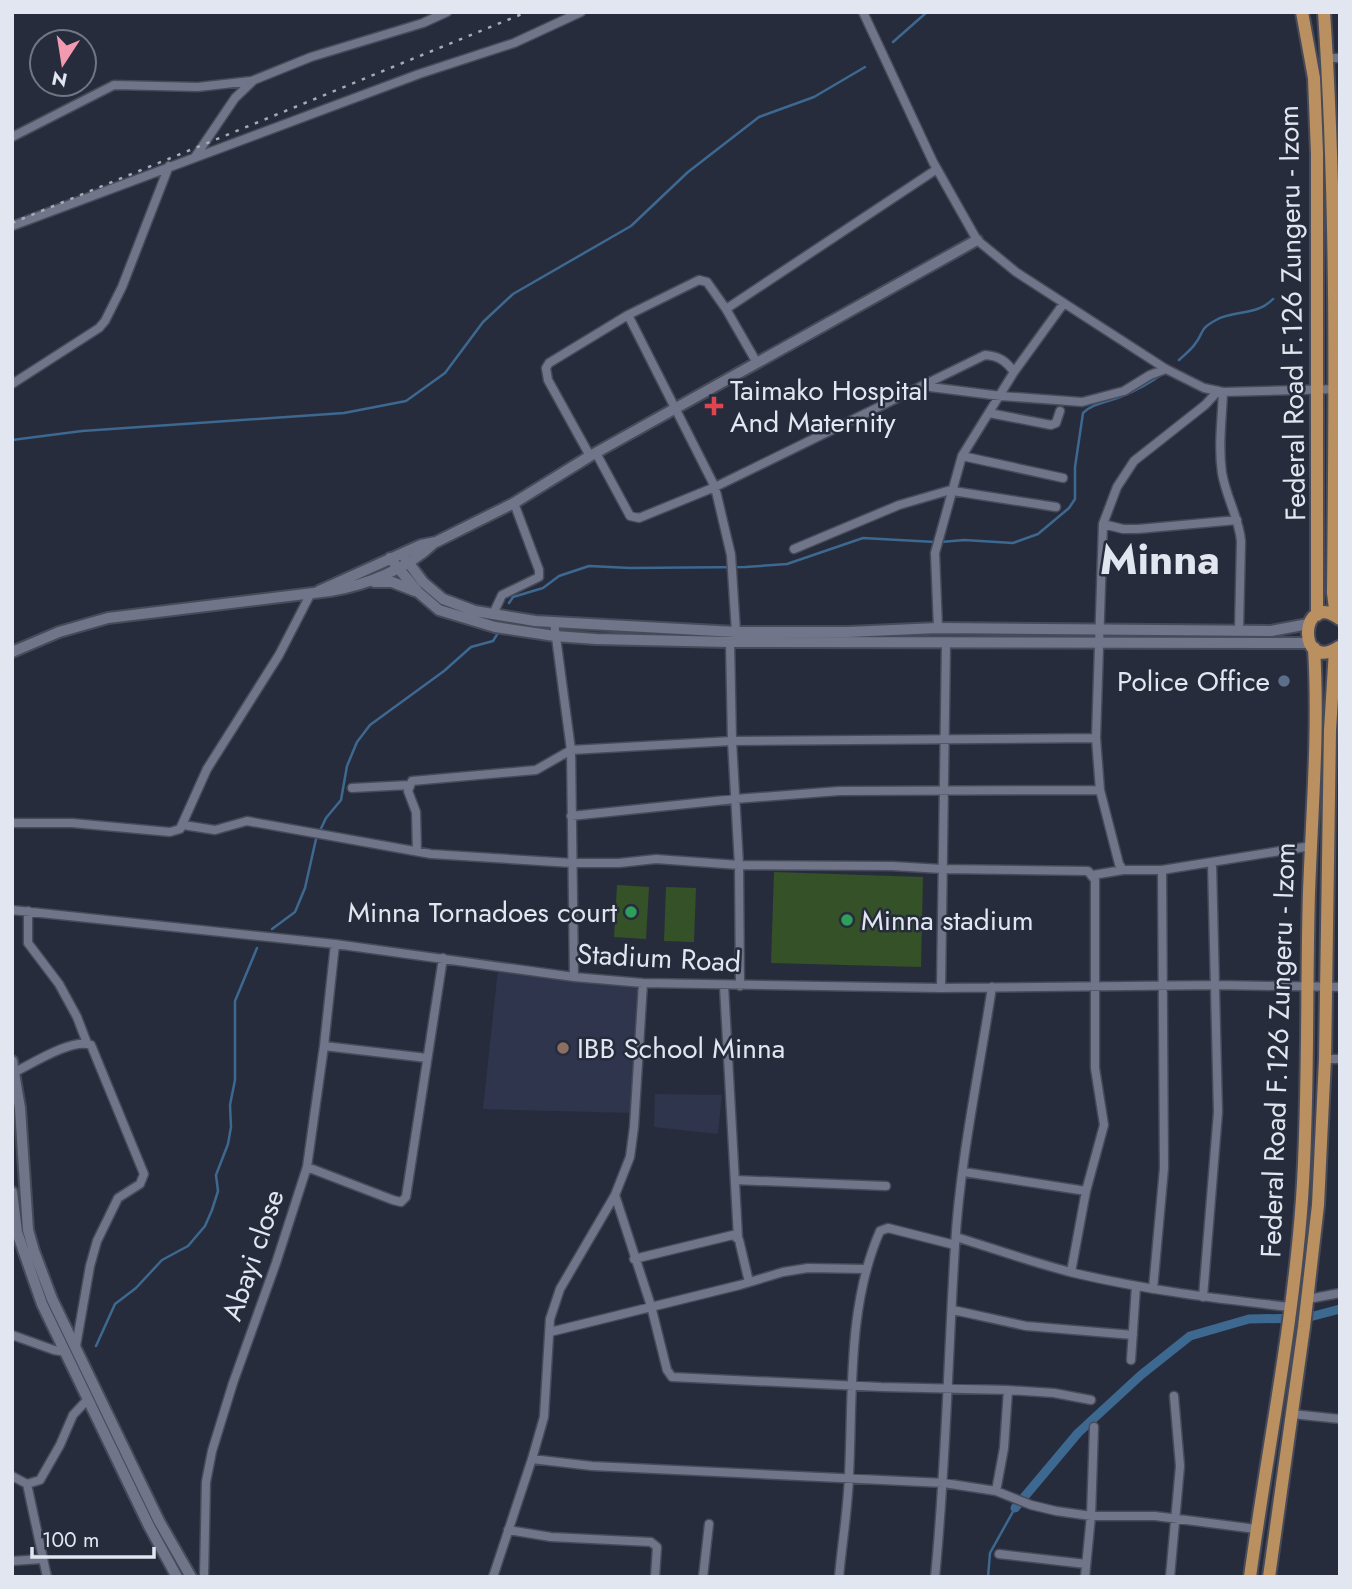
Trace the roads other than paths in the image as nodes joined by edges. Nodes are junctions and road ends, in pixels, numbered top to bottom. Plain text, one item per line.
1 (447, 12) edge
2 (581, 12) edge
3 (863, 12) edge
4 (1302, 12) edge
5 (1324, 12) edge
6 (1334, 58) edge
7 (254, 80) junction
8 (12, 137) edge
9 (1336, 152) edge
10 (195, 157) junction
11 (169, 166) junction
12 (937, 169) junction
13 (12, 226) edge
14 (977, 240) junction
15 (1336, 269) edge
16 (1064, 303) junction
17 (726, 309) junction
18 (628, 315) junction
19 (757, 363) junction
20 (1167, 369) junction
21 (1014, 372) junction
22 (12, 384) edge
23 (922, 386) junction
24 (1337, 389) edge
25 (1221, 391) junction
26 (1318, 391) junction
27 (1001, 396) junction
28 (675, 410) junction
29 (1060, 411) dead end
30 (989, 412) junction
31 (593, 455) junction
32 (962, 456) junction
33 (1063, 478) dead end
34 (715, 487) junction
35 (953, 490) junction
36 (514, 503) junction
37 (1056, 507) dead end
38 (1237, 520) junction
39 (1103, 524) junction
40 (794, 549) dead end
41 (403, 561) junction
42 (367, 582) junction
43 (315, 592) junction
44 (418, 592) junction
45 (493, 614) junction
46 (1338, 617) edge
47 (1313, 619) junction
48 (554, 622) junction
49 (938, 628) junction
50 (1100, 631) junction
51 (1239, 631) junction
52 (555, 636) junction
53 (733, 637) junction
54 (946, 643) junction
55 (1100, 643) junction
56 (1312, 646) junction
57 (1338, 648) edge
58 (12, 652) edge
59 (1335, 730) edge
60 (1096, 738) junction
61 (732, 741) junction
62 (944, 741) junction
63 (570, 750) junction
64 (409, 785) junction
65 (352, 788) dead end
66 (944, 790) junction
67 (1100, 790) junction
68 (735, 799) junction
69 (571, 816) junction
70 (12, 823) edge
71 (183, 825) junction
72 (1311, 846) junction
73 (417, 851) junction
74 (572, 863) junction
75 (1212, 863) junction
76 (739, 865) junction
77 (942, 869) junction
78 (1123, 870) junction
79 (1162, 870) junction
80 (1093, 875) junction
81 (1334, 875) edge
82 (12, 909) edge
83 (28, 911) junction
84 (335, 944) junction
85 (443, 958) junction
86 (574, 977) junction
87 (643, 984) junction
88 (1164, 985) junction
89 (1217, 985) junction
90 (724, 986) junction
91 (740, 986) junction
92 (1094, 986) junction
93 (1307, 986) junction
94 (992, 987) junction
95 (1326, 987) junction
96 (1340, 987) edge
97 (940, 988) junction
98 (87, 1043) junction
99 (324, 1046) junction
100 (427, 1058) junction
101 (1325, 1059) junction
102 (1340, 1059) edge
103 (13, 1066) edge
104 (307, 1167) junction
105 (964, 1172) junction
106 (735, 1180) junction
107 (886, 1186) dead end
108 (1086, 1191) junction
109 (12, 1192) edge
110 (615, 1195) junction
111 (738, 1237) junction
112 (956, 1241) junction
113 (634, 1259) junction
114 (866, 1269) junction
115 (1071, 1272) junction
116 (749, 1282) junction
117 (1136, 1286) junction
118 (1153, 1289) junction
119 (1340, 1293) edge
120 (1203, 1297) junction
121 (1308, 1302) junction
122 (651, 1306) junction
123 (1291, 1308) junction
124 (953, 1310) junction
125 (550, 1332) junction
126 (12, 1335) edge
127 (1133, 1335) junction
128 (71, 1349) junction
129 (1131, 1360) dead end
130 (853, 1385) junction
131 (949, 1389) junction
132 (1008, 1390) junction
133 (1174, 1396) dead end
134 (88, 1399) junction
135 (1091, 1400) dead end
136 (1292, 1414) junction
137 (1340, 1419) edge
138 (1094, 1427) dead end
139 (1269, 1445) junction
140 (1287, 1447) junction
141 (532, 1460) junction
142 (12, 1476) edge
143 (849, 1479) junction
144 (944, 1483) junction
145 (27, 1484) junction
146 (996, 1491) junction
147 (1091, 1516) junction
148 (1174, 1518) junction
149 (709, 1524) dead end
150 (1256, 1529) junction
151 (508, 1530) junction
152 (999, 1554) dead end
153 (42, 1559) junction
154 (12, 1561) edge
155 (1086, 1564) junction
156 (47, 1577) edge
157 (177, 1577) edge
158 (191, 1577) edge
159 (204, 1577) edge
160 (493, 1577) edge
161 (655, 1577) edge
162 (703, 1577) edge
163 (839, 1577) edge
164 (935, 1577) edge
165 (1085, 1577) edge
166 (1170, 1577) edge
167 (1250, 1577) edge
168 (1269, 1577) edge

1 - 7 street
2 - 10 street
3 - 12 street
4 - 26 main road, Federal Road F.126 Zungeru - Izom
5 - 6 main road, Federal Road F.126 Zungeru - Izom
6 - 9 main road, Federal Road F.126 Zungeru - Izom
7 - 8 street
7 - 10 street
9 - 15 main road, Federal Road F.126 Zungeru - Izom
10 - 11 street
11 - 13 street
11 - 22 street
12 - 14 street
12 - 17 street
14 - 16 street
14 - 19 street
15 - 24 main road, Federal Road F.126 Zungeru - Izom
16 - 20 street
16 - 21 street
17 - 18 street
17 - 19 street
18 - 28 street
18 - 31 street
19 - 28 street
20 - 25 street
20 - 27 street
21 - 23 street
21 - 27 street
23 - 27 street
23 - 34 street
24 - 26 street
24 - 46 main road, Federal Road F.126 Zungeru - Izom
25 - 26 street
25 - 38 street
25 - 39 street
26 - 47 main road, Federal Road F.126 Zungeru - Izom
27 - 30 street
28 - 31 street
28 - 34 street
29 - 30 street
30 - 32 street
31 - 34 street
31 - 36 street
32 - 33 street
32 - 35 street
34 - 53 street
35 - 37 street
35 - 40 street
35 - 49 street
36 - 41 street
36 - 45 street
38 - 39 street
38 - 51 street
39 - 50 street
41 - 42 street
41 - 43 street
41 - 44 street
41 - 45 street
42 - 43 street
42 - 44 street
43 - 58 street
43 - 71 street
44 - 52 street
45 - 48 street
46 - 47 main road
47 - 51 street
47 - 56 main road, Federal Road F.126 Zungeru - Izom
48 - 52 street
48 - 53 street
49 - 50 street
49 - 53 street
50 - 51 street
50 - 55 street
52 - 53 street
52 - 63 street
53 - 54 street
53 - 61 street
54 - 55 street
54 - 62 street
55 - 56 street
55 - 60 street
56 - 57 main road
56 - 72 main road, Federal Road F.126 Zungeru - Izom
57 - 59 main road, Federal Road F.126 Zungeru - Izom
59 - 81 main road, Federal Road F.126 Zungeru - Izom
60 - 62 street
60 - 67 street
61 - 62 street
61 - 63 street
61 - 68 street
62 - 66 street
63 - 64 street
63 - 69 street
64 - 65 street
64 - 73 street
66 - 67 street
66 - 68 street
66 - 77 street
67 - 78 street
68 - 69 street
68 - 76 street
69 - 74 street
70 - 71 street
71 - 73 street
72 - 75 street
72 - 93 main road, Federal Road F.126 Zungeru - Izom
73 - 74 street
74 - 76 street
74 - 86 street
75 - 79 street
75 - 89 street
76 - 77 street
76 - 91 street
77 - 80 street
77 - 97 street
78 - 79 street
78 - 80 street
79 - 88 street
80 - 92 street
81 - 95 main road, Federal Road F.126 Zungeru - Izom
82 - 83 street, Stadium Road
83 - 84 street, Stadium Road
83 - 98 street
84 - 85 street, Stadium Road
84 - 99 street, Abayi close
85 - 86 street, Stadium Road
85 - 100 street
86 - 87 street, Stadium Road
87 - 90 street, Stadium Road
87 - 110 street
88 - 89 street, Stadium Road
88 - 92 street, Stadium Road
88 - 118 street
89 - 93 street, Stadium Road
89 - 120 street
90 - 91 street, Stadium Road
90 - 106 street
91 - 97 street, Stadium Road
92 - 94 street, Stadium Road
92 - 108 street
93 - 95 street, Stadium Road
93 - 123 main road, Federal Road F.126 Zungeru - Izom
94 - 97 street, Stadium Road
94 - 105 street
95 - 96 street, Stadium Road
95 - 101 main road, Federal Road F.126 Zungeru - Izom
98 - 103 street
98 - 128 street
99 - 100 street
99 - 104 street, Abayi close
100 - 104 street
101 - 102 street
101 - 121 main road, Federal Road F.126 Zungeru - Izom
103 - 128 street
104 - 159 street, Abayi close
105 - 108 street
105 - 112 street
106 - 107 street
106 - 111 street
108 - 115 street
109 - 128 street
110 - 113 street
110 - 125 street
111 - 113 street
111 - 116 street
112 - 114 street
112 - 115 street
112 - 124 street
113 - 122 street
114 - 116 street
114 - 130 street
115 - 117 street
116 - 122 street
117 - 118 street
117 - 127 street
118 - 120 street
119 - 121 street
120 - 123 street
121 - 136 main road, Federal Road F.126 Zungeru - Izom
122 - 125 street
122 - 130 street
123 - 139 main road, Federal Road F.126 Zungeru - Izom
124 - 127 street
124 - 131 street
125 - 141 street
126 - 128 street
127 - 129 street
128 - 134 street
128 - 158 street
130 - 131 street
130 - 143 street
131 - 132 street
131 - 144 street
132 - 135 street
132 - 146 street
133 - 148 street
134 - 145 street
134 - 157 street
136 - 137 street
136 - 140 main road, Federal Road F.126 Zungeru - Izom
138 - 147 street
139 - 140 main road
139 - 150 main road, Federal Road F.126 Zungeru - Izom
140 - 168 main road, Federal Road F.126 Zungeru - Izom
141 - 143 street
141 - 151 street
142 - 145 street
143 - 144 street
143 - 163 street
144 - 146 street
144 - 164 street
145 - 153 street
146 - 147 street
147 - 148 street
147 - 155 street
148 - 150 street
148 - 166 street
149 - 162 street
150 - 167 main road, Federal Road F.126 Zungeru - Izom
151 - 160 street
151 - 161 street
152 - 155 street
153 - 154 street
153 - 156 street
155 - 165 street

